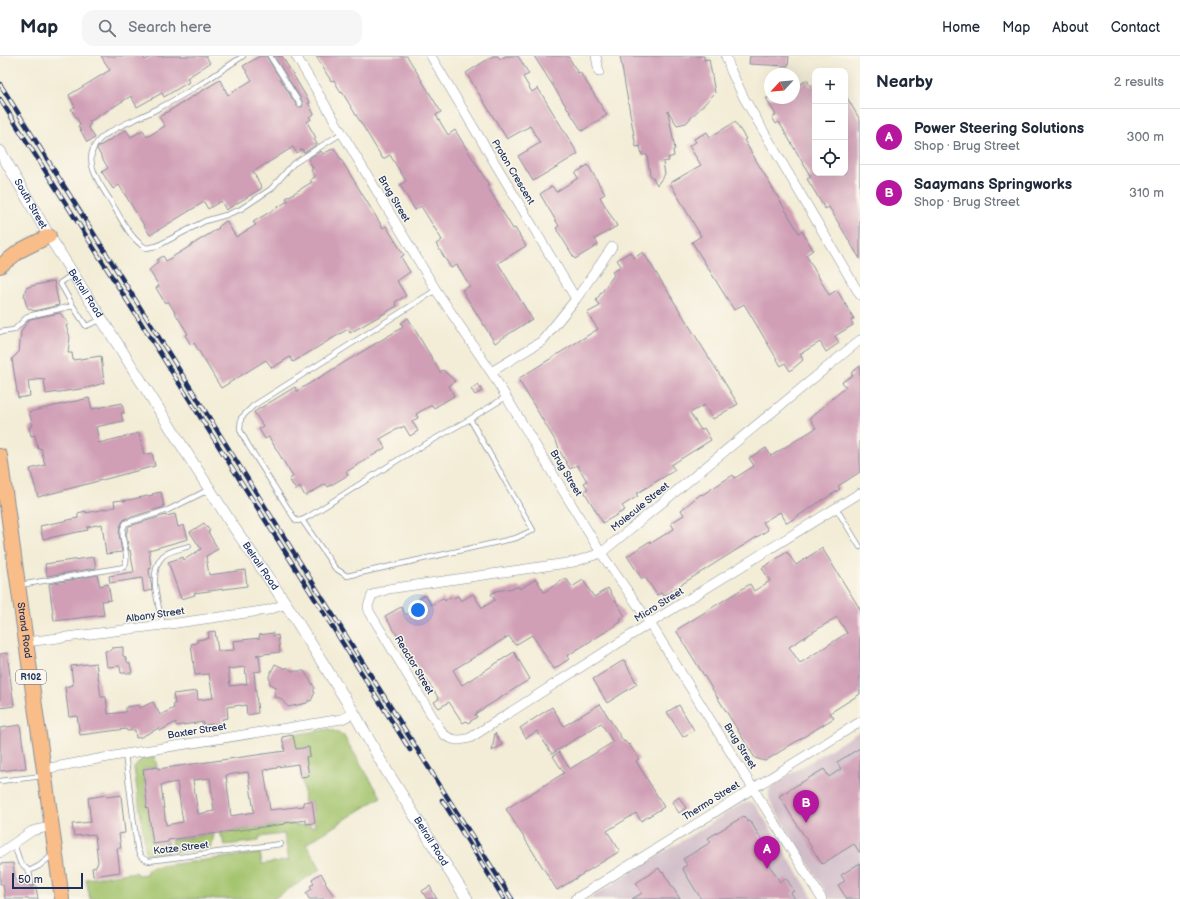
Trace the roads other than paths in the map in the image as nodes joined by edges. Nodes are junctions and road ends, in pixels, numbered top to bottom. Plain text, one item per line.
1 (243, 56) edge
2 (270, 56) edge
3 (296, 56) edge
4 (431, 56) edge
5 (596, 56) edge
6 (726, 56) edge
7 (599, 72) dead end
8 (300, 104) dead end
9 (342, 133) junction
10 (0, 151) edge
11 (49, 236) junction
12 (612, 247) dead end
13 (21, 250) junction
14 (0, 255) edge
15 (0, 266) edge
16 (73, 274) junction
17 (436, 290) junction
18 (860, 295) edge
19 (576, 299) junction
20 (73, 306) junction
21 (102, 319) junction
22 (0, 332) edge
23 (860, 340) edge
24 (491, 372) junction
25 (506, 397) junction
26 (470, 420) junction
27 (0, 456) edge
28 (210, 489) junction
29 (860, 493) edge
30 (836, 508) junction
31 (302, 520) junction
32 (189, 546) dead end
33 (860, 547) edge
34 (602, 553) junction
35 (18, 586) junction
36 (388, 589) joint
37 (286, 604) junction
38 (650, 623) junction
39 (163, 625) junction
40 (26, 642) junction
41 (354, 713) junction
42 (860, 722) edge
43 (470, 738) joint
44 (125, 754) junction
45 (44, 773) junction
46 (0, 781) edge
47 (753, 788) junction
48 (52, 826) junction
49 (13, 843) junction
50 (281, 844) dead end
51 (0, 853) edge
52 (55, 853) junction
53 (29, 871) junction
54 (31, 883) dead end
55 (62, 899) edge
56 (467, 899) edge
57 (575, 899) edge
58 (822, 899) edge

1 - 9 lane
2 - 8 lane
3 - 9 street, Brug Street
4 - 19 street, Proton Crescent
5 - 7 street
6 - 18 street
9 - 17 street, Brug Street
10 - 11 street, South Street
11 - 13 main road
11 - 16 street, Belrail Road
12 - 19 street
13 - 14 main road
13 - 15 main road
16 - 20 lane
16 - 21 street, Belrail Road
17 - 24 street, Brug Street
17 - 31 lane
19 - 24 street
20 - 21 lane
20 - 22 lane
21 - 28 street, Belrail Road
23 - 34 street, Molecule Street
24 - 25 street, Brug Street
25 - 26 lane
25 - 34 street, Brug Street
26 - 31 lane
26 - 31 lane
27 - 35 main road, Strand Road / R102
28 - 35 lane
28 - 37 street, Belrail Road
29 - 30 street, Micro Street
30 - 33 lane
30 - 38 street, Micro Street
32 - 39 lane
34 - 36 street, Molecule Street
34 - 38 street, Brug Street
35 - 40 main road, Strand Road / R102
36 - 43 street, Reactor Street
37 - 39 street, Albany Street
37 - 41 street, Belrail Road
38 - 43 street, Micro Street
38 - 47 street, Brug Street
39 - 40 street, Albany Street
40 - 45 main road, Strand Road / R102
41 - 44 street, Baxter Street
41 - 56 street, Belrail Road
42 - 47 street, Thermo Street
44 - 45 street, Baxter Street
44 - 50 lane, Kotze Street
45 - 46 lane
45 - 48 main road, Strand Road / R102
47 - 57 street, Thermo Street
47 - 58 street, Brug Street
48 - 49 street
48 - 52 main road, Strand Road / R102
49 - 51 street
49 - 53 lane
52 - 53 lane
52 - 55 main road, Strand Road / R102
53 - 54 lane

